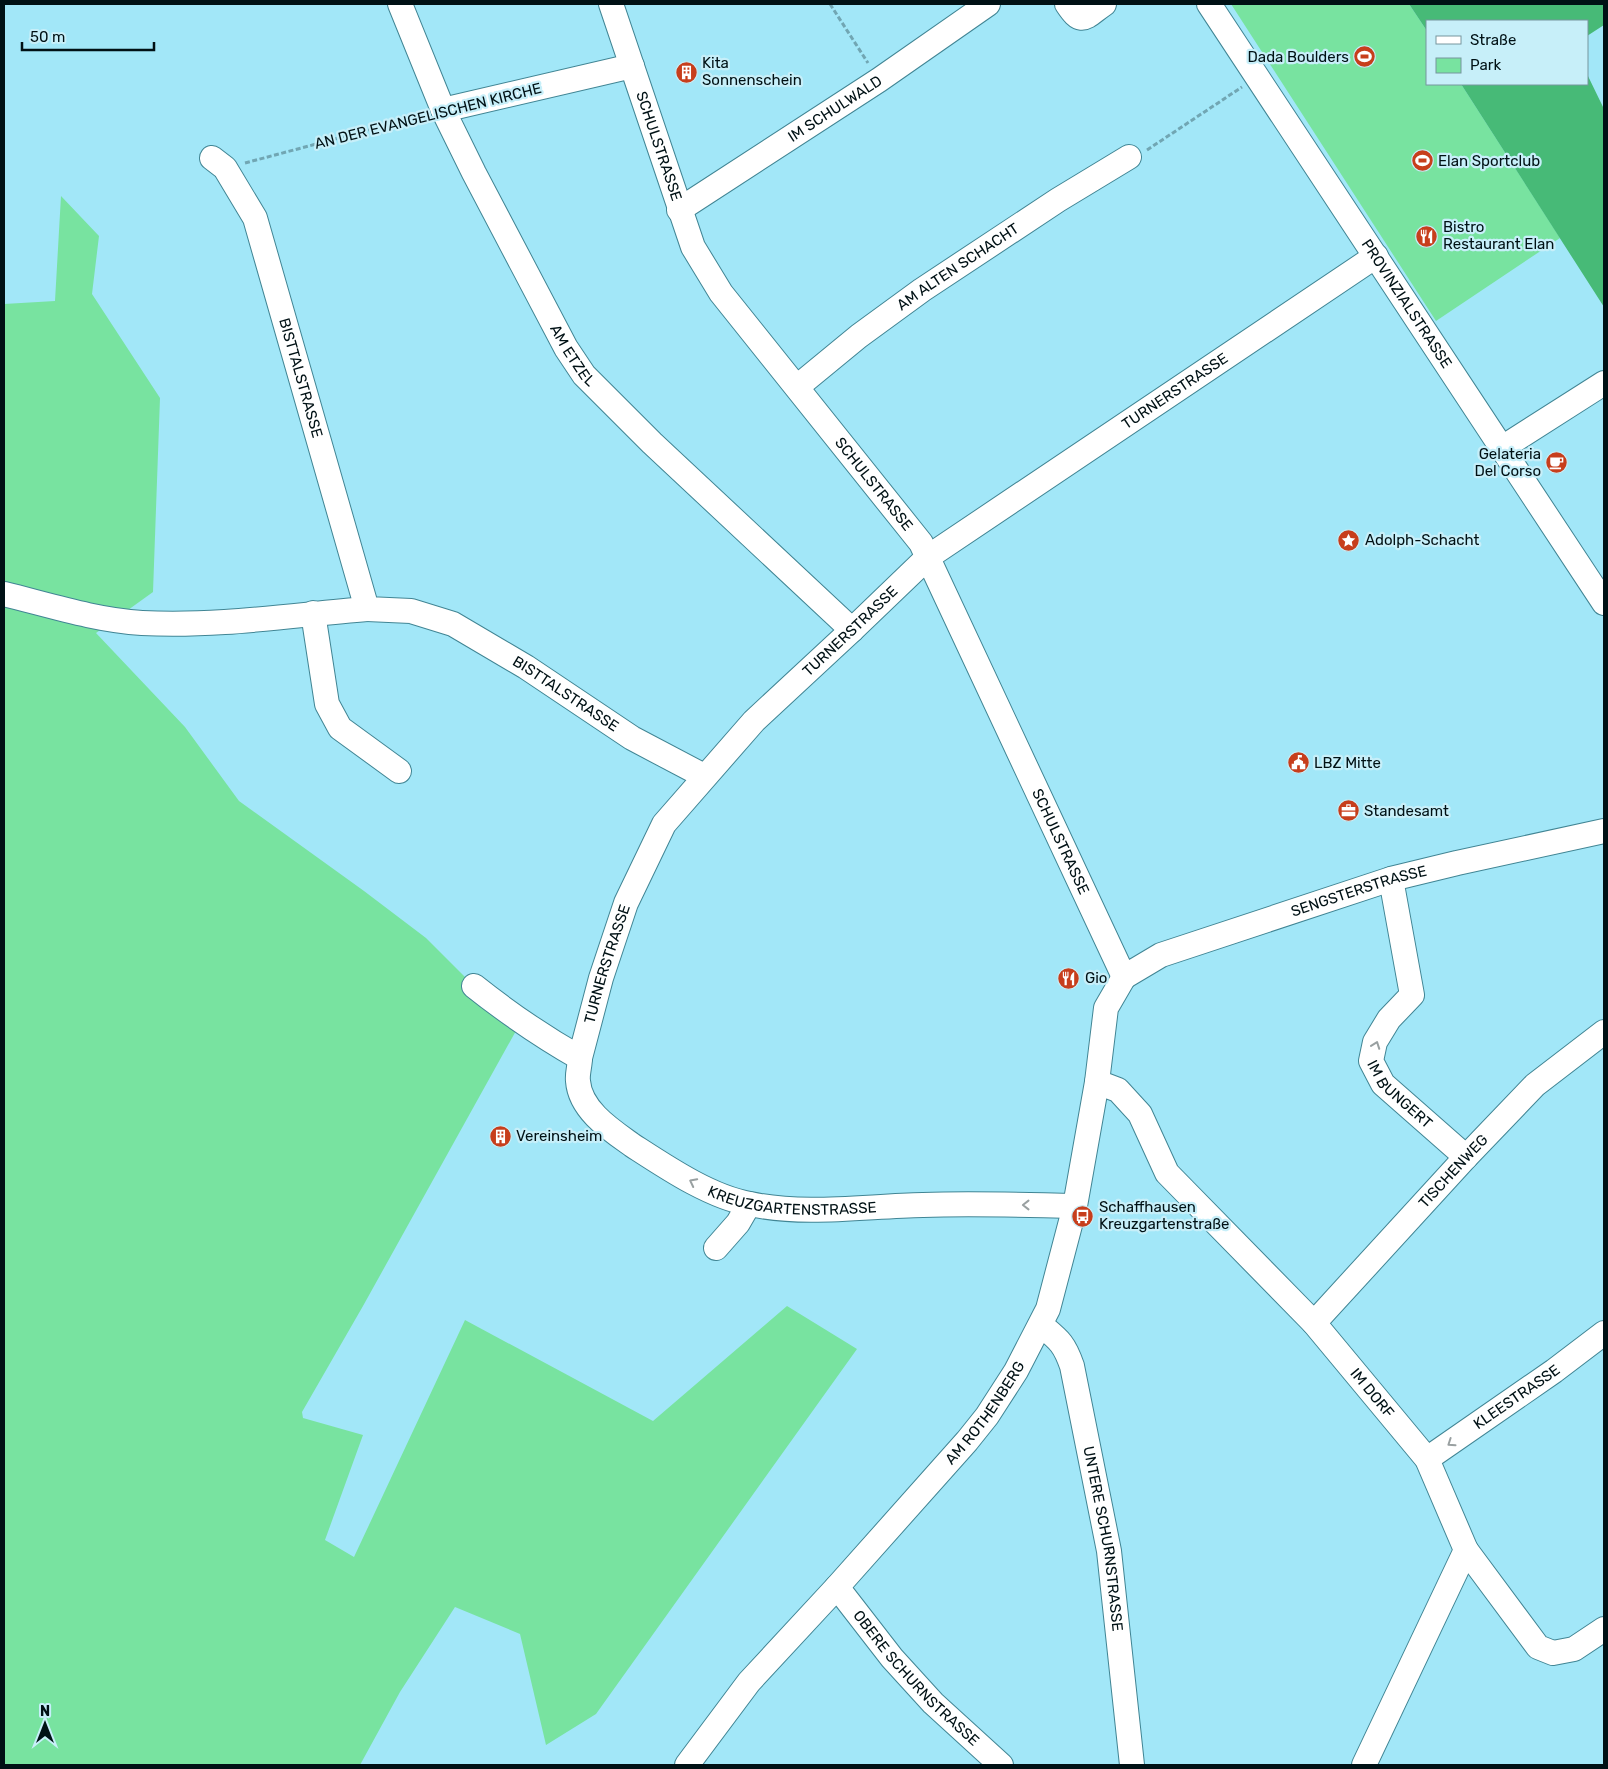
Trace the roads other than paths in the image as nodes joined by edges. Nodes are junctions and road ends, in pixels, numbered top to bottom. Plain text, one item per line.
1 (400, 4) edge
2 (610, 4) edge
3 (988, 4) edge
4 (1067, 4) edge
5 (1104, 4) edge
6 (1209, 4) edge
7 (632, 66) junction
8 (443, 110) junction
9 (1129, 157) road end
10 (218, 163) road end
11 (679, 210) junction
12 (1376, 256) junction
13 (1604, 383) edge
14 (797, 388) junction
15 (1502, 448) junction
16 (928, 557) junction
17 (4, 594) edge
18 (1604, 603) edge
19 (368, 609) junction
20 (313, 613) junction
21 (852, 630) junction
22 (399, 772) dead end
23 (704, 776) junction
24 (1604, 831) edge
25 (1391, 879) junction
26 (1124, 977) junction
27 (474, 986) dead end
28 (1604, 1032) edge
29 (580, 1058) junction
30 (1096, 1082) junction
31 (1466, 1157) junction
32 (749, 1204) junction
33 (1075, 1206) junction
34 (716, 1248) dead end
35 (1314, 1323) junction
36 (1041, 1325) junction
37 (1604, 1333) edge
38 (1427, 1459) junction
39 (1466, 1550) junction
40 (837, 1587) junction
41 (1604, 1629) edge
42 (687, 1765) edge
43 (1001, 1765) edge
44 (1132, 1765) edge
45 (1364, 1765) edge

1 - 8 street, AM ETZEL
2 - 7 street, SCHULSTRASSE
3 - 11 street, IM SCHULWALD
4 - 5 street
6 - 12 street, PROVINZIALSTRASSE
7 - 8 street, AN DER EVANGELISCHEN KIRCHE
7 - 11 street, SCHULSTRASSE
8 - 21 street, AM ETZEL
9 - 14 street, AM ALTEN SCHACHT
10 - 19 street, BISTTALSTRASSE
11 - 14 street, SCHULSTRASSE
12 - 15 street, PROVINZIALSTRASSE
12 - 16 street, TURNERSTRASSE
13 - 15 street
14 - 16 street, SCHULSTRASSE
15 - 18 street, PROVINZIALSTRASSE
16 - 21 street, TURNERSTRASSE
16 - 26 street, SCHULSTRASSE
17 - 20 street, BISTTALSTRASSE
19 - 20 street, BISTTALSTRASSE
19 - 23 street, BISTTALSTRASSE
20 - 22 street
21 - 23 street, TURNERSTRASSE
23 - 29 street, TURNERSTRASSE
24 - 25 street, SENGSTERSTRASSE
25 - 26 street, SENGSTERSTRASSE
31 -> 25 street, IM BUNGERT
26 - 30 street, AM ROTHENBERG
27 - 29 street
28 - 31 street, TISCHENWEG
32 -> 29 street, KREUZGARTENSTRASSE
30 - 33 street, AM ROTHENBERG
30 - 35 street, IM DORF
31 - 35 street, TISCHENWEG
33 -> 32 street, KREUZGARTENSTRASSE
32 - 34 street
33 - 36 street, AM ROTHENBERG
35 - 38 street, IM DORF
36 - 40 street, AM ROTHENBERG
36 - 44 street, UNTERE SCHURNSTRASSE
37 -> 38 street, KLEESTRASSE
38 - 39 street, IM DORF
39 - 41 street, IM DORF
39 - 45 street
40 - 42 street, AM ROTHENBERG
40 - 43 street, OBERE SCHURNSTRASSE

